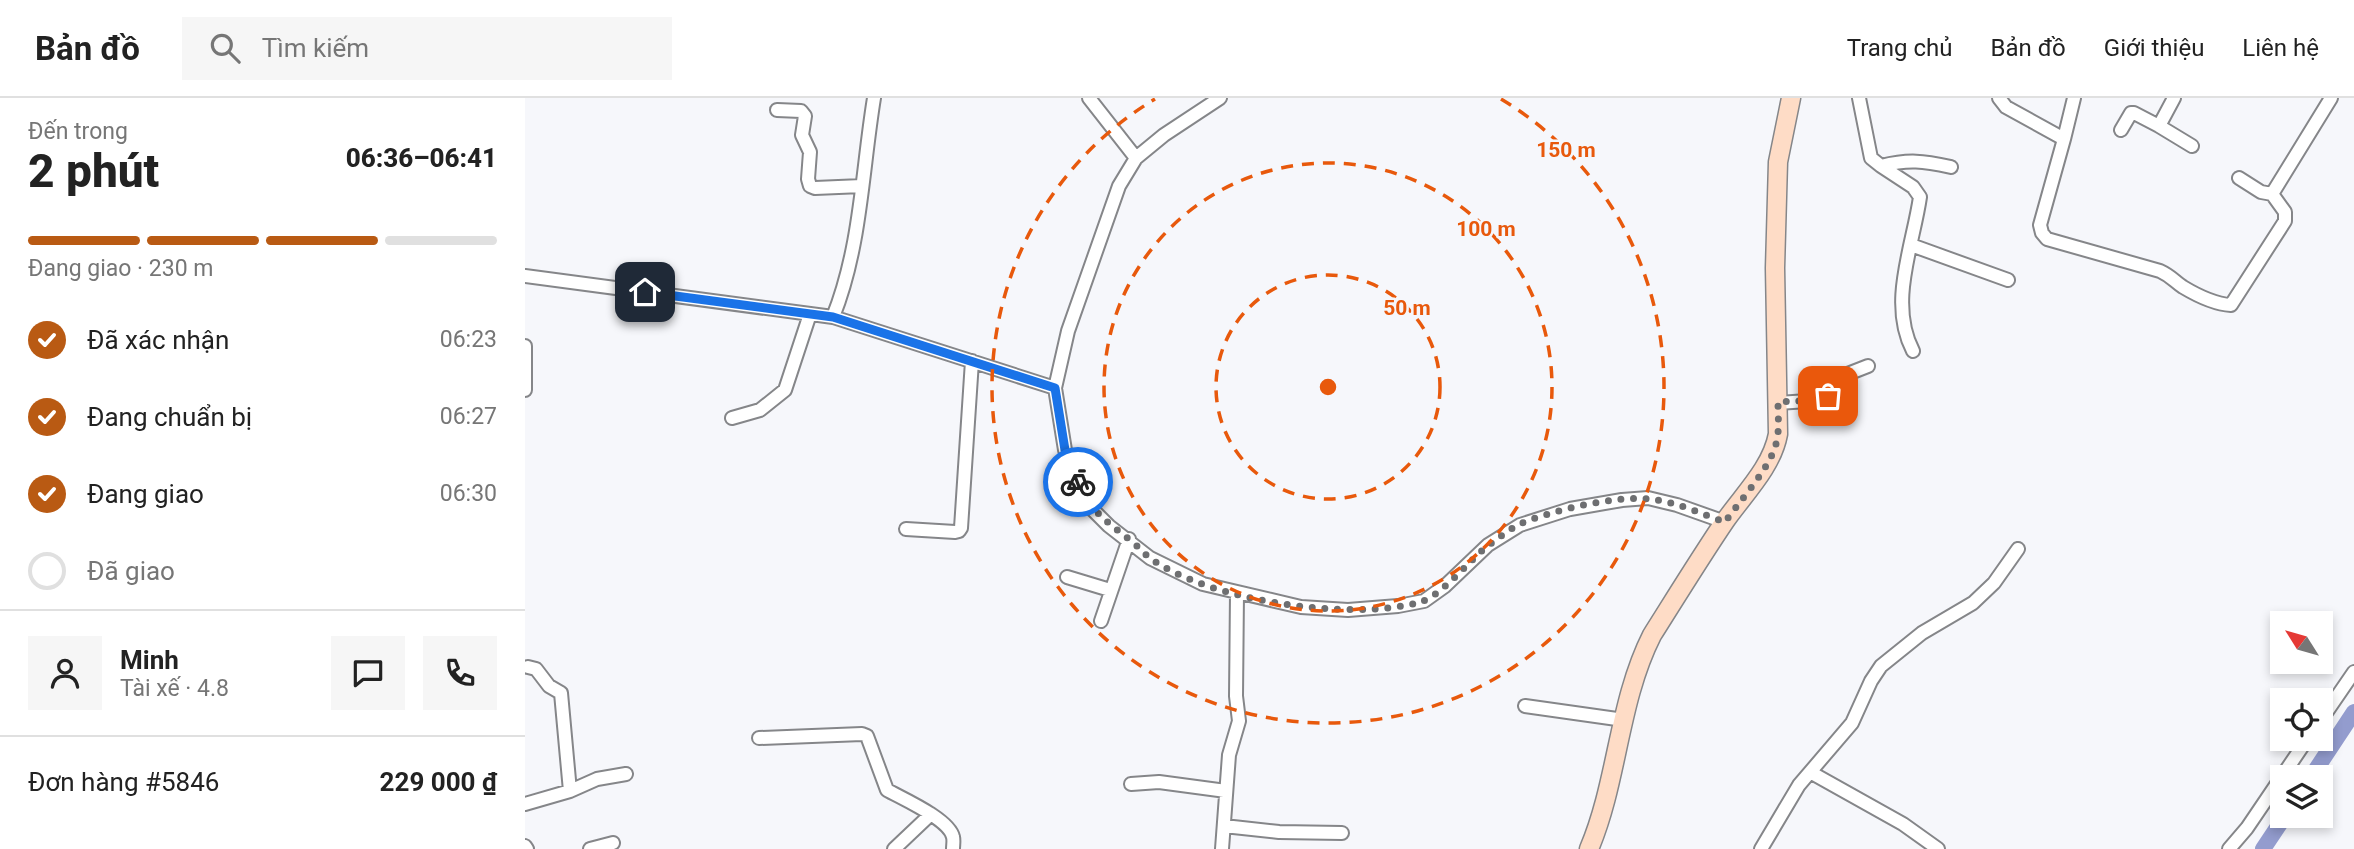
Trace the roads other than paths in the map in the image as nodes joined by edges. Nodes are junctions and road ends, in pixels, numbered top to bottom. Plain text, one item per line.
1 (874, 98) edge
2 (1089, 98) edge
3 (1220, 98) edge
4 (1791, 98) edge
5 (1859, 98) edge
6 (1999, 98) edge
7 (2074, 98) edge
8 (2174, 98) edge
9 (2331, 98) edge
10 (777, 110) dead end
11 (2159, 126) junction
12 (2121, 130) dead end
13 (2064, 139) junction
14 (2192, 146) dead end
15 (1136, 158) junction
16 (1881, 166) junction
17 (1951, 167) dead end
18 (2239, 178) dead end
19 (862, 186) junction
20 (2272, 194) junction
21 (1910, 245) junction
22 (529, 277) edge
23 (2008, 281) dead end
24 (810, 314) junction
25 (833, 317) junction
26 (525, 346) edge
27 (1913, 351) dead end
28 (972, 361) junction
29 (1868, 366) dead end
30 (1055, 388) junction
31 (525, 390) edge
32 (1778, 402) junction
33 (731, 418) dead end
34 (1725, 522) junction
35 (906, 528) dead end
36 (1129, 539) junction
37 (2018, 549) dead end
38 (1067, 577) dead end
39 (1111, 590) junction
40 (1237, 593) junction
41 (1101, 621) dead end
42 (528, 667) dead end
43 (2354, 672) edge
44 (2333, 703) edge
45 (1525, 706) dead end
46 (1624, 720) junction
47 (759, 738) dead end
48 (2299, 751) edge
49 (1810, 772) junction
50 (626, 774) dead end
51 (1131, 784) dead end
52 (570, 791) junction
53 (1226, 791) junction
54 (525, 804) edge
55 (931, 814) junction
56 (1224, 826) junction
57 (1342, 833) dead end
58 (614, 843) dead end
59 (590, 849) edge
60 (894, 849) edge
61 (953, 849) edge
62 (1222, 849) edge
63 (1589, 849) edge
64 (1761, 849) edge
65 (1938, 849) edge
66 (2229, 849) edge

1 - 19 street
2 - 15 street
3 - 15 street
4 - 32 street
5 - 16 street
6 - 13 street
7 - 13 street
8 - 11 street
9 - 20 street
10 - 19 street
11 - 12 street
11 - 14 street
13 - 20 street
15 - 30 street
16 - 17 street
16 - 21 street
18 - 20 street
19 - 25 street
21 - 23 street
21 - 27 street
22 - 24 street
24 - 25 street
24 - 33 street
25 - 28 street
26 - 31 street
28 - 30 street
28 - 35 street
29 - 32 street
30 - 36 street
32 - 34 street
34 - 40 street
34 - 46 street
36 - 39 street
36 - 40 street
37 - 49 street
38 - 39 street
39 - 41 street
40 - 53 street
42 - 52 street
43 - 44 street
45 - 46 street
46 - 63 street
47 - 55 street
48 - 66 street
49 - 64 street
49 - 65 street
50 - 52 street
51 - 53 street
52 - 54 street
53 - 56 street
55 - 60 street
55 - 61 street
56 - 57 street
56 - 62 street
58 - 59 street

